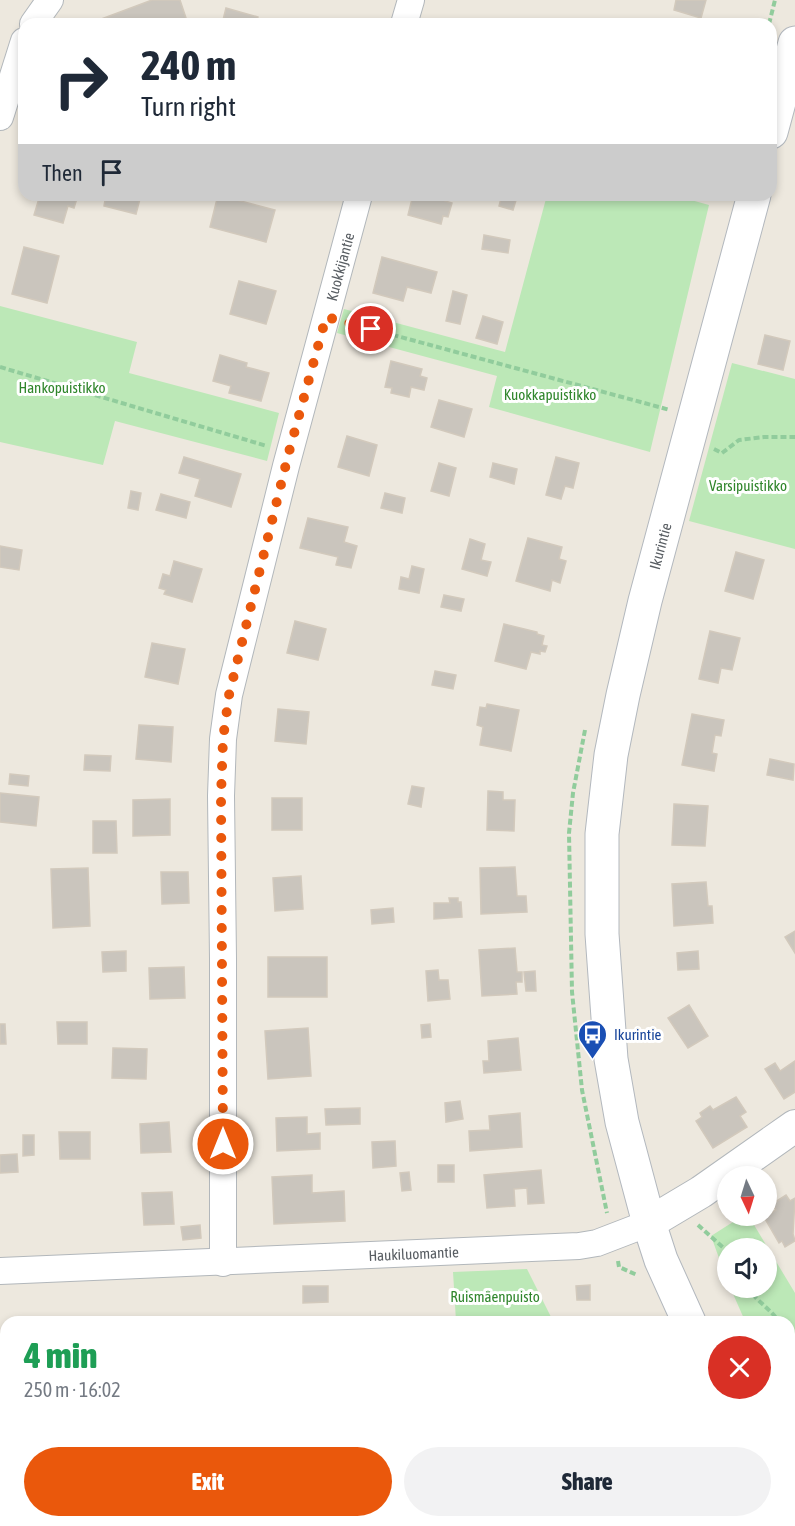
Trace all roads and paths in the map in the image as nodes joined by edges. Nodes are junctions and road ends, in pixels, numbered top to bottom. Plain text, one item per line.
1 (50, 0) edge
2 (411, 0) edge
3 (775, 0) edge
4 (37, 18) edge
5 (406, 18) edge
6 (770, 18) edge
7 (795, 44) edge
8 (18, 60) edge
9 (777, 110) edge
10 (0, 117) edge
11 (357, 201) edge
12 (752, 201) edge
13 (326, 317) junction
14 (0, 367) edge
15 (670, 410) dead end
16 (795, 436) edge
17 (690, 438) junction
18 (289, 452) junction
19 (795, 1126) edge
20 (677, 1206) junction
21 (649, 1223) junction
22 (717, 1242) edge
23 (223, 1263) junction
24 (0, 1272) edge
25 (756, 1298) edge
26 (686, 1316) edge
27 (775, 1316) edge

1 - 4 street
2 - 5 street
3 - 6 path
7 - 9 main road
8 - 10 street
11 - 13 street, Kuokkijantie
12 - 17 main road, Ikurintie
13 - 15 path
13 - 18 street, Kuokkijantie
14 - 18 path
16 - 17 path
17 - 21 main road, Ikurintie
18 - 23 street, Kuokkijantie
19 - 20 street, Haukiluomantie
20 - 21 street, Haukiluomantie
20 - 22 path
21 - 23 street, Haukiluomantie
21 - 26 main road, Ikurintie
23 - 24 street, Haukiluomantie
25 - 27 path

